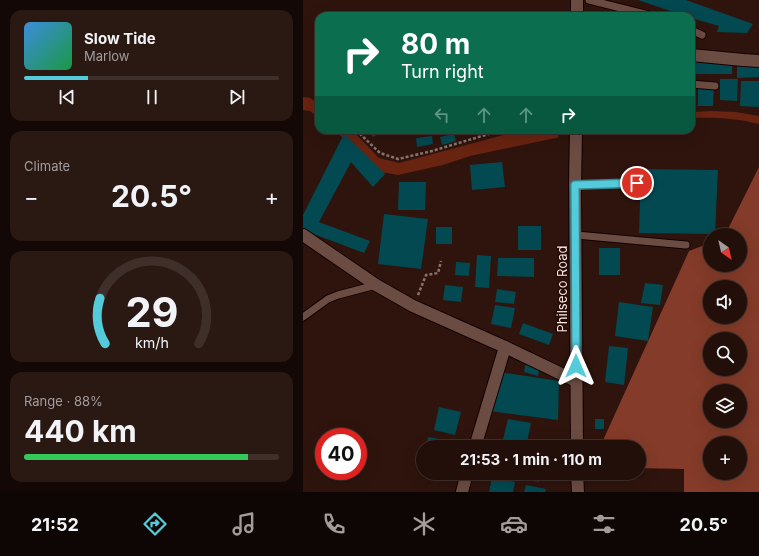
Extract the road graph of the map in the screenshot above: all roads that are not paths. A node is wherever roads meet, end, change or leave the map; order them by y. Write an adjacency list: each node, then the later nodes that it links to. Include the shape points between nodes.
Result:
1 (577, 0): 3 (street)
2 (589, 0): 4 (lane)
3 (577, 12)
4 (637, 12)
5 (695, 31): 6 (lane)
6 (702, 34)
7 (695, 55): 8 (street)
8 (759, 61)
9 (695, 84): 10 (lane)
10 (715, 86)
11 (576, 134): 13 (street, Philseco Road)
12 (637, 183): 13 (lane)
13 (575, 185): 15 (street, Philseco Road)
14 (303, 235): 17 (street)
15 (576, 235): 16 (lane); 20 (street, Philseco Road)
16 (686, 245)
17 (377, 285): 18 (lane, via 328,299); 19 (street, via 413,306)
18 (303, 317)
19 (505, 347): 20 (street); 21 (street)
20 (576, 381): 22 (street, Philseco Road)
21 (477, 440)
22 (577, 440)
23 (465, 480): 25 (street)
24 (577, 480): 26 (street)
25 (462, 492)
26 (578, 492)

